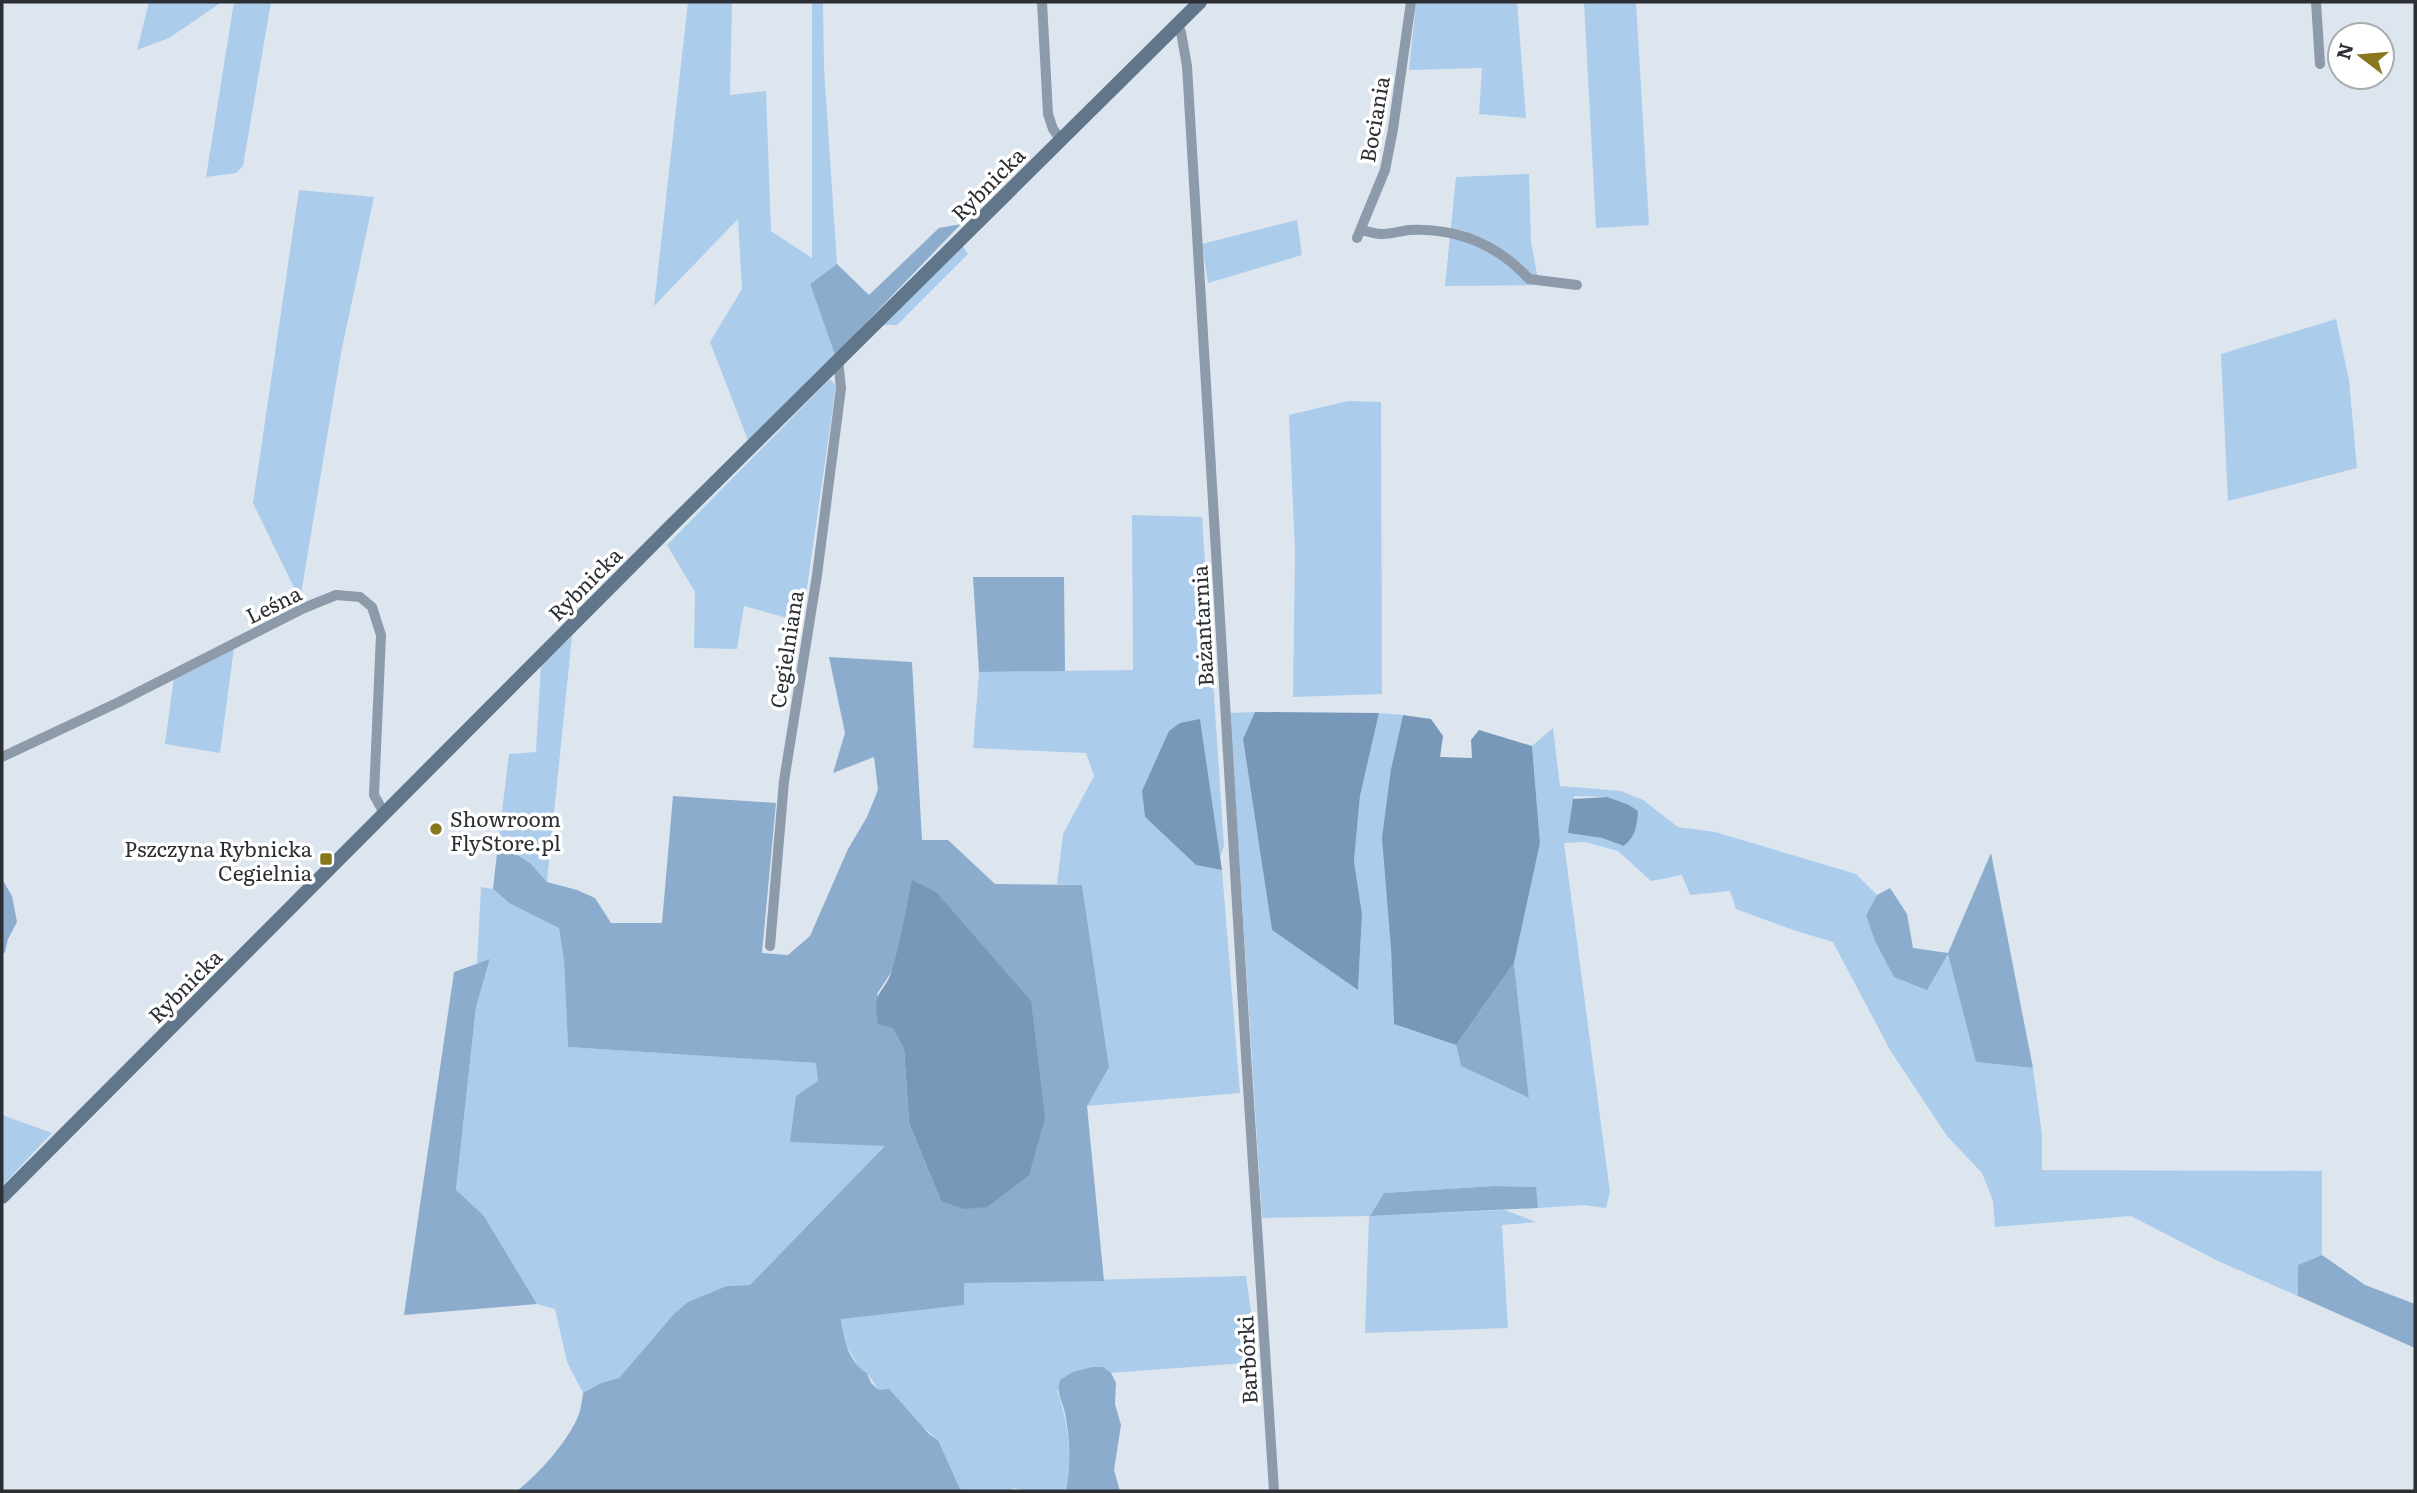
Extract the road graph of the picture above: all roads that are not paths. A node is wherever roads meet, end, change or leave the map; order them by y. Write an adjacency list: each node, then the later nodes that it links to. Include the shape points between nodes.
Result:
1 (1042, 2): 7 (street, via 1048,114)
2 (1200, 2): 5 (main road, Rybnicka)
3 (1411, 2): 8 (street, Bociania, via 1385,170 1359,234 1408,230 1467,238 1491,247 1529,279)
4 (2316, 2): 6 (street)
5 (1177, 25): 7 (main road, Rybnicka); 14 (street, Bażantarnia, via 1187,66)
6 (2320, 64)
7 (1061, 139): 9 (main road, Rybnicka)
8 (1577, 285)
9 (838, 360): 11 (main road, Rybnicka); 12 (street, Cegielniana, via 841,387 784,780)
10 (2, 757): 11 (street, Leśna, via 303,608 336,596 360,597 372,607 381,635 374,795)
11 (384, 813): 13 (main road, Rybnicka)
12 (769, 946)
13 (2, 1197)
14 (1259, 1226): 15 (street, Barbórki)
15 (1275, 1491)

